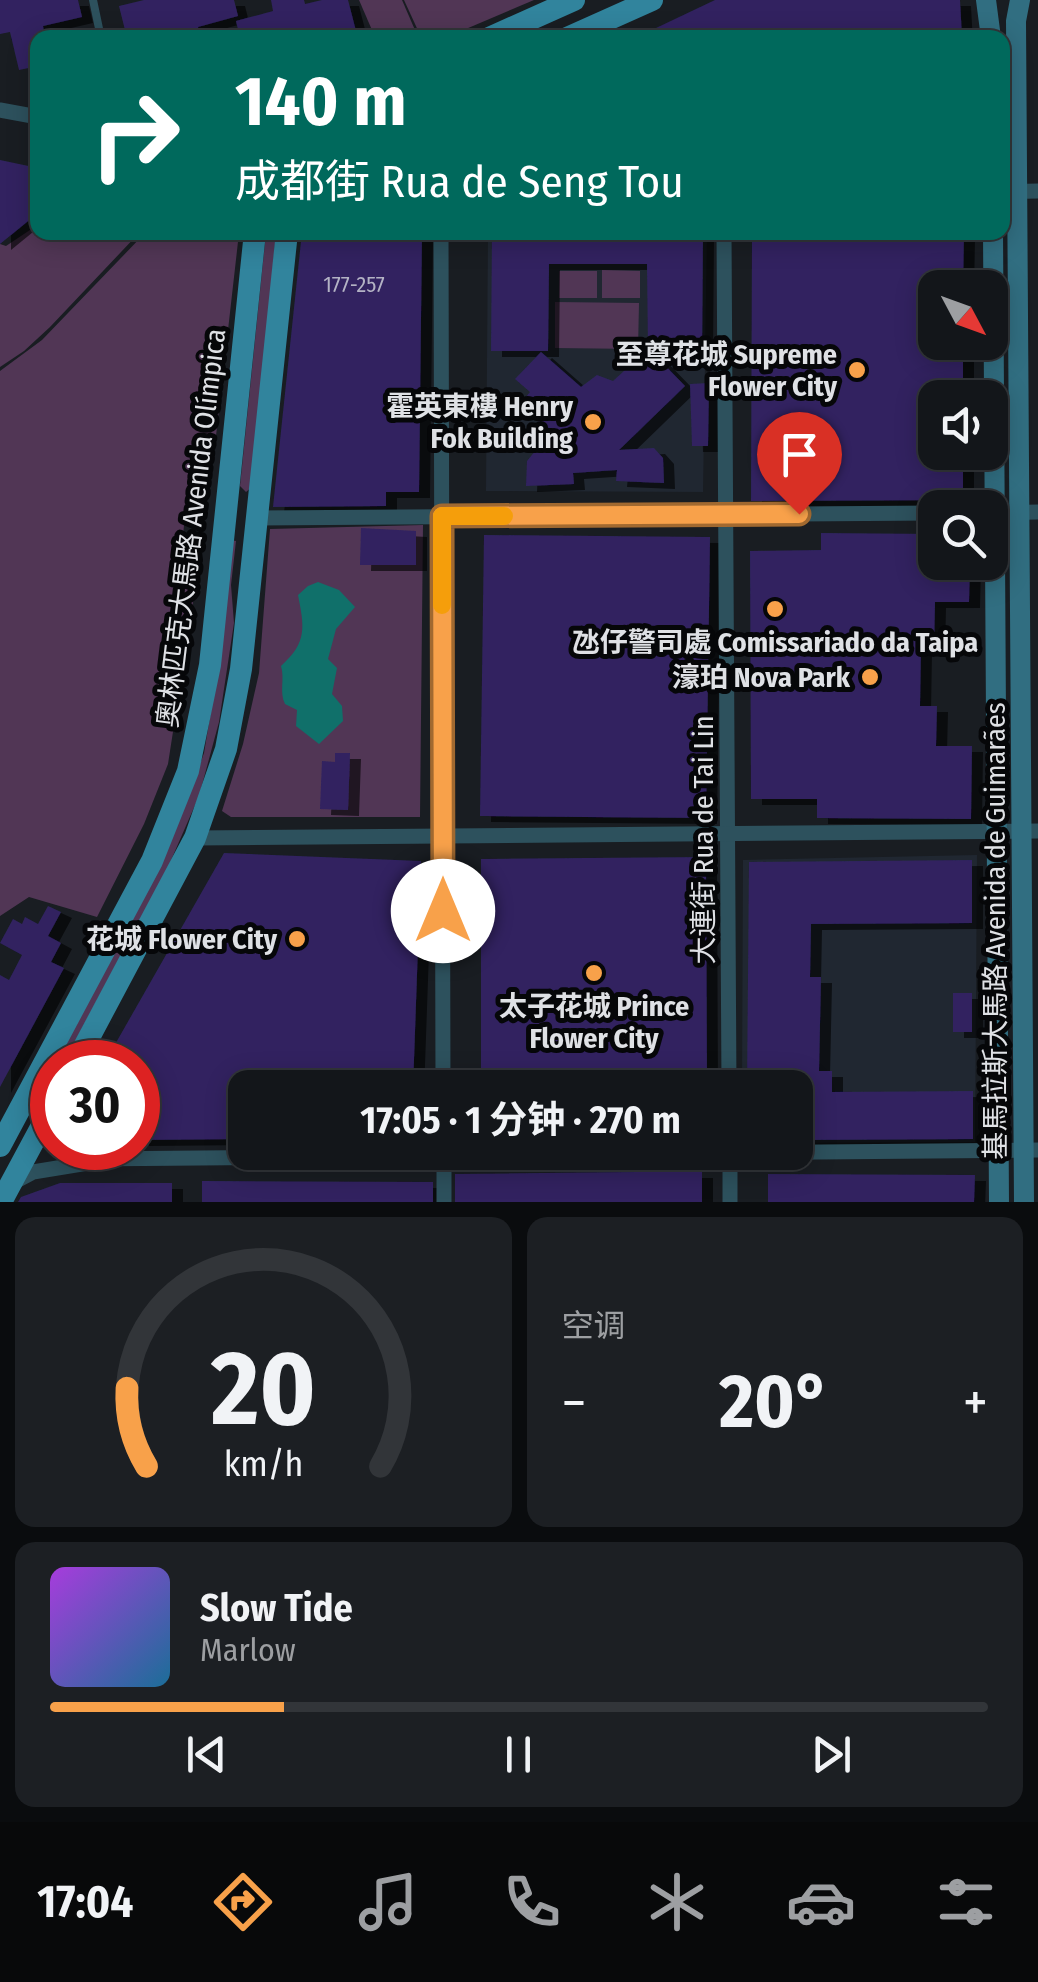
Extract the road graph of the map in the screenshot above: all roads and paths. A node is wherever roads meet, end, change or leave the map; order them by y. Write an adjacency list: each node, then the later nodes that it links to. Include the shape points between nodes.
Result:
1 (92, 0): 6 (lane)
2 (574, 0): 7 (main road)
3 (652, 0): 8 (main road)
4 (986, 0): 9 (main road)
5 (1020, 0): 12 (main road, 基馬拉斯大馬路 Avenida de Guimarães)
6 (98, 30)
7 (508, 30)
8 (584, 30)
9 (991, 30)
10 (0, 110): 11 (street)
11 (30, 116)
12 (1019, 191): 20 (main road, 基馬拉斯大馬路 Avenida de Guimarães)
13 (255, 240): 19 (main road, 奧林匹克大馬路 Avenida Olímpica)
14 (286, 240): 24 (main road)
15 (441, 240): 23 (street)
16 (724, 240): 22 (street, 大連街 Rua de Tai Lin)
17 (993, 240): 18 (main road, 基馬拉斯大馬路 Avenida de Guimarães)
18 (992, 490)
19 (228, 495): 24 (main road); 25 (main road, 奧林匹克大馬路 Avenida Olímpica)
20 (1029, 512): 27 (main road, 基馬拉斯大馬路 Avenida de Guimarães)
21 (918, 513): 22 (street)
22 (726, 514): 23 (street); 29 (street, 大連街 Rua de Tai Lin)
23 (442, 516): 24 (street); 30 (street)
24 (257, 519): 25 (main road); 31 (main road, via 237,696)
25 (224, 538): 35 (main road, 奧林匹克大馬路 Avenida Olímpica, via 206,692 188,772 152,860)
26 (993, 580): 28 (main road, 基馬拉斯大馬路 Avenida de Guimarães)
27 (1030, 831): 28 (street); 38 (main road, 基馬拉斯大馬路 Avenida de Guimarães)
28 (997, 832): 29 (street); 39 (main road, 基馬拉斯大馬路 Avenida de Guimarães)
29 (728, 834): 30 (street); 34 (street, 大連街 Rua de Tai Lin)
30 (443, 836): 31 (street); 33 (street)
31 (195, 838): 32 (main road)
32 (88, 1040)
33 (444, 1070)
34 (729, 1070)
35 (7, 1117): 36 (main road, 奧林匹克大馬路 Avenida Olímpica)
36 (0, 1146)
37 (30, 1148): 46 (main road)
38 (1031, 1150): 39 (street); 50 (main road, 基馬拉斯大馬路 Avenida de Guimarães)
39 (999, 1151): 40 (street); 49 (main road, 基馬拉斯大馬路 Avenida de Guimarães)
40 (813, 1152)
41 (228, 1157): 42 (street)
42 (160, 1158)
43 (46, 1170): 46 (street, via 20,1178)
44 (444, 1170): 47 (street)
45 (730, 1170): 48 (street)
46 (4, 1197)
47 (444, 1202)
48 (730, 1202)
49 (999, 1202)
50 (1024, 1202)

